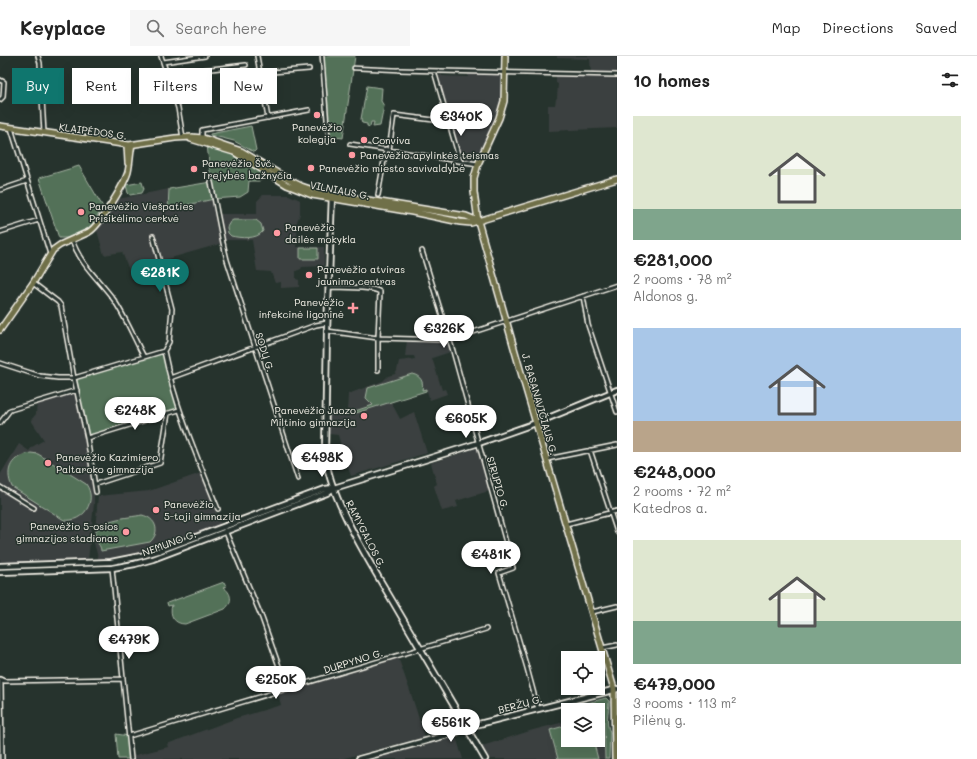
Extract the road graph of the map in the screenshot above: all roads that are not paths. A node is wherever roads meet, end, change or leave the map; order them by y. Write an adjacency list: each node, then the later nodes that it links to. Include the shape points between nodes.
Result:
1 (38, 56): 28 (street)
2 (161, 56): 7 (street)
3 (205, 56): 7 (street)
4 (257, 56): 10 (street)
5 (322, 56): 29 (street)
6 (505, 56): 17 (main road, J. BASANAVIČIAUS G.)
7 (163, 62): 9 (street)
8 (246, 66): 12 (street)
9 (165, 68)
10 (259, 68)
11 (354, 68): 14 (street)
12 (212, 69)
13 (309, 69): 16 (street)
14 (399, 70): 15 (street)
15 (434, 71): 17 (street); 25 (street)
16 (277, 72)
17 (505, 73): 18 (street); 36 (main road, J. BASANAVIČIAUS G., via 502,108)
18 (617, 75)
19 (0, 80): 20 (street, via 4,82 3,97)
20 (0, 100)
21 (177, 104): 30 (street)
22 (266, 104): 24 (street)
23 (309, 110): 24 (street)
24 (268, 118): 31 (street, via 202,130)
25 (447, 118): 34 (street, via 442,122 394,115); 35 (street)
26 (0, 126): 27 (main road, KLAIPĖDOS G.)
27 (11, 128): 28 (main road, KLAIPĖDOS G.); 38 (street)
28 (44, 133): 33 (main road, KLAIPĖDOS G.)
29 (328, 136)
30 (183, 138): 31 (main road, VILNIAUS G.); 33 (main road, KLAIPĖDOS G.)
31 (202, 140): 42 (main road, VILNIAUS G., via 224,144 241,151 301,186)
32 (350, 144): 34 (street)
33 (129, 145): 47 (main road, via 129,168 124,182 96,227)
34 (388, 150): 35 (street); 41 (street)
35 (460, 161): 36 (street)
36 (478, 164): 44 (main road, J. BASANAVIČIAUS G., via 474,185)
37 (617, 178): 44 (main road)
38 (27, 181): 40 (street); 43 (street)
39 (211, 182): 60 (street, SODŲ G., via 223,243)
40 (0, 190)
41 (378, 195)
42 (332, 196): 44 (main road, VILNIAUS G., via 466,216); 52 (main road, RAMYGALOS G.)
43 (39, 220): 45 (street); 49 (street)
44 (478, 221): 54 (main road, J. BASANAVIČIAUS G.)
45 (0, 232)
46 (153, 236): 61 (street, via 172,309 169,342)
47 (72, 240): 49 (main road, via 56,247); 62 (street, via 85,265 114,301)
48 (422, 251): 59 (street, SIRUPIO G.)
49 (50, 254): 50 (main road)
50 (34, 283): 56 (main road); 65 (street, via 61,306)
51 (617, 285): 53 (street)
52 (328, 287): 55 (main road, RAMYGALOS G.); 58 (street, via 380,292)
53 (583, 296): 54 (street); 69 (street, via 588,325)
54 (506, 320): 59 (street); 74 (main road, J. BASANAVIČIAUS G.)
55 (327, 323): 57 (main road, RAMYGALOS G.); 60 (street)
56 (0, 330)
57 (327, 331): 58 (street); 83 (main road, RAMYGALOS G., via 325,452)
58 (378, 338): 59 (street); 64 (street)
59 (449, 340): 76 (street, SIRUPIO G.)
60 (255, 347): 66 (street); 80 (street, SODŲ G.)
61 (164, 351): 62 (street); 66 (street)
62 (144, 357): 65 (street)
63 (0, 363): 65 (street, via 40,376)
64 (378, 370)
65 (74, 378): 67 (street)
66 (170, 378): 70 (street)
67 (77, 390): 73 (street, via 10,410); 75 (street)
68 (617, 390): 69 (main road, NEMUNO G.)
69 (610, 393): 71 (street); 74 (main road, NEMUNO G.)
70 (179, 410): 72 (street); 86 (street)
71 (617, 412)
72 (168, 413): 75 (street); 81 (street, via 160,463)
73 (0, 423)
74 (536, 423): 76 (main road, NEMUNO G.); 79 (main road, J. BASANAVIČIAUS G.)
75 (87, 438): 81 (street)
76 (479, 443): 83 (main road, NEMUNO G.); 107 (street, SIRUPIO G., via 513,568 499,573)
77 (617, 445): 78 (street)
78 (590, 450): 79 (street); 88 (street)
79 (547, 459): 89 (main road, J. BASANAVIČIAUS G.)
80 (298, 479)
81 (96, 484): 84 (street)
82 (0, 486): 85 (street)
83 (334, 488): 90 (main road, NEMUNO G.); 91 (main road, NEMUNO G., via 327,494); 101 (main road, RAMYGALOS G., via 358,539)
84 (96, 492)
85 (34, 508)
86 (218, 509)
87 (617, 510): 88 (street)
88 (610, 512): 89 (street); 92 (street)
89 (566, 524): 98 (main road, J. BASANAVIČIAUS G.)
90 (224, 526): 91 (street); 93 (main road, NEMUNO G., via 155,552)
91 (226, 531): 95 (main road, NEMUNO G., via 153,559); 105 (street, via 262,618)
92 (617, 532)
93 (111, 562): 94 (main road, NEMUNO G.); 95 (street)
94 (0, 566)
95 (112, 568): 96 (main road, NEMUNO G.); 104 (street)
96 (0, 572)
97 (617, 606): 98 (street)
98 (592, 612): 102 (main road, J. BASANAVIČIAUS G.)
99 (486, 629): 101 (street, DURPYNO G.)
100 (617, 645): 102 (street)
101 (420, 648): 105 (street, DURPYNO G.); 108 (main road, RAMYGALOS G.)
102 (602, 648): 106 (main road, J. BASANAVIČIAUS G.)
103 (0, 679): 104 (street); 110 (street)
104 (123, 679): 109 (street)
105 (287, 689): 109 (street, DURPYNO G.)
106 (616, 689): 107 (main road, BERŽŲ G.); 114 (main road, J. BASANAVIČIAUS G.)
107 (538, 709): 108 (main road, BERŽŲ G.)
108 (467, 727): 112 (main road, BERŽŲ G., via 456,733); 113 (main road, RAMYGALOS G.)
109 (129, 736): 111 (street)
110 (2, 759)
111 (131, 759)
112 (359, 759)
113 (485, 759)
114 (615, 759)

